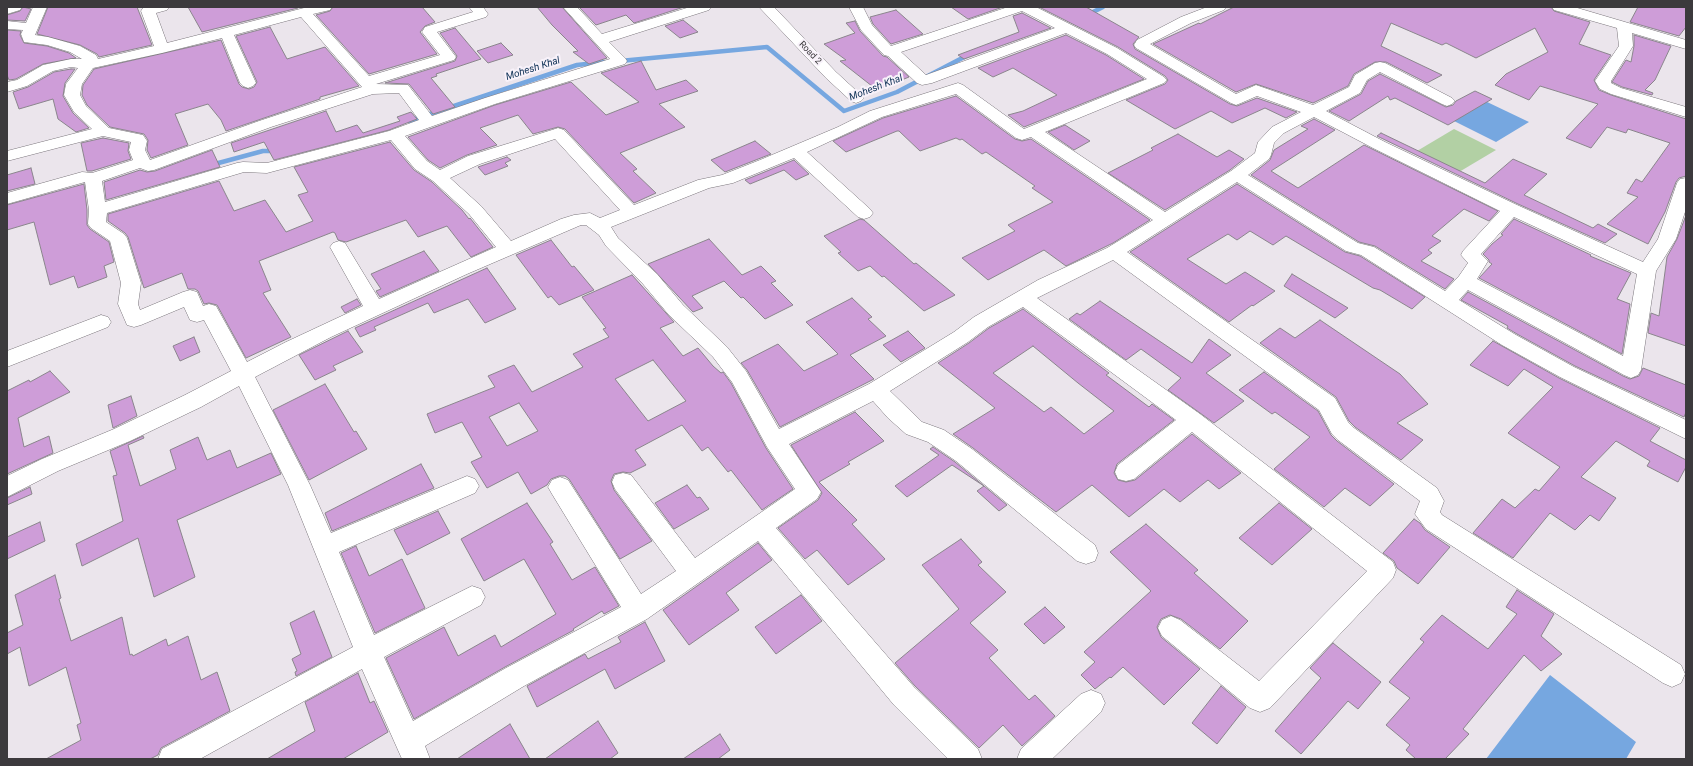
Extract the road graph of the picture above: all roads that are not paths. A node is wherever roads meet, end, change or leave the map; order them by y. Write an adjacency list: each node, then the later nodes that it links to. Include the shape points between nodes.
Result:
1 (15, 7): 14 (street)
2 (40, 7): 18 (street)
3 (162, 7): 23 (street, via 148,11)
4 (325, 7): 15 (street)
5 (476, 7): 27 (street, via 481,14 430,30 449,58)
6 (570, 7): 21 (street)
7 (704, 7): 21 (street)
8 (766, 7): 29 (street, Road 2)
9 (856, 7): 24 (street, via 866,27 889,52)
10 (1021, 7): 24 (street)
11 (1025, 7): 19 (street)
12 (1219, 7): 31 (street, via 1186,20 1141,45 1236,100 1256,90)
13 (1559, 7): 17 (street)
14 (7, 10)
15 (304, 12): 20 (street); 27 (street)
16 (7, 25): 18 (street)
17 (1624, 26): 22 (street); 32 (street, via 1626,46 1604,81 1605,86)
18 (31, 28): 25 (street, via 29,39 48,41 74,49 91,58)
19 (1067, 28): 24 (street, via 927,80 922,80); 35 (street, via 1112,51 1159,80)
20 (227, 34): 23 (street); 26 (street)
21 (599, 40): 33 (street, via 620,61)
22 (1686, 45)
23 (162, 49): 25 (street)
24 (892, 51)
25 (88, 65): 28 (street, via 71,63 48,68 22,83); 34 (street, via 74,84 72,96 80,109)
26 (248, 83)
27 (368, 86): 33 (street, via 403,88); 39 (street, via 148,166)
28 (7, 87)
29 (856, 98)
30 (1447, 101): 31 (street, via 1380,66 1360,78 1355,90)
31 (1314, 111): 40 (street, via 1278,130 1266,142 1263,155); 45 (street)
32 (1686, 112)
33 (428, 122): 36 (street)
34 (103, 131): 38 (street); 39 (street, via 137,138 137,150)
35 (1033, 131): 37 (street, via 1022,135 958,88 876,114); 49 (street)
36 (395, 134): 41 (street, via 420,165); 46 (street, via 267,168 243,167)
37 (796, 151): 47 (street); 48 (street)
38 (7, 156)
39 (142, 162): 42 (street)
40 (1237, 175): 49 (street); 57 (street, via 1352,247 1367,252)
41 (439, 177): 47 (street, via 474,160 558,133); 52 (street, via 475,210)
42 (93, 178): 44 (street, via 82,177); 46 (street)
43 (1686, 184): 54 (street, via 1667,239)
44 (7, 199)
45 (1511, 209): 54 (street); 55 (street, via 1470,255 1479,261)
46 (98, 210): 61 (street, via 97,224 118,238 131,283 128,304 134,320 190,297 198,315 209,311)
47 (631, 212): 50 (street)
48 (864, 213)
49 (1165, 220): 53 (street)
50 (600, 225): 52 (street, via 590,219 580,219); 65 (street, via 612,242 676,310 720,352 739,377)
51 (339, 247): 58 (street)
52 (508, 249): 58 (street)
53 (1114, 252): 56 (street, via 1045,285); 79 (street, via 1327,404 1346,434 1429,495 1432,501 1427,514 1434,522)
54 (1647, 271): 55 (street, via 1631,370)
55 (1466, 281): 57 (street)
56 (1024, 298): 62 (street, via 981,322); 63 (street)
57 (1447, 300): 64 (street, via 1554,365)
58 (374, 310): 61 (street)
59 (101, 322): 60 (street)
60 (7, 359)
61 (243, 374): 69 (street, via 122,435 50,465); 72 (street, via 299,485)
62 (876, 390): 65 (street); 73 (street, via 914,428 936,436 964,455)
63 (1192, 420): 66 (street); 77 (street, via 1384,570 1260,699)
64 (1686, 430)
65 (775, 441): 71 (street, via 809,492)
66 (1126, 472)
67 (623, 482): 74 (street)
68 (467, 486): 72 (street)
69 (7, 487)
70 (560, 487): 76 (street)
71 (760, 526): 74 (street); 83 (street, via 904,696)
72 (324, 547): 78 (street)
73 (1086, 553)
74 (692, 573): 76 (street)
75 (472, 597): 78 (street)
76 (638, 612): 81 (street, via 515,677)
77 (1171, 628)
78 (368, 652): 81 (street); 82 (street)
79 (1672, 674)
80 (1091, 703): 84 (street)
81 (412, 750)
82 (172, 759)
83 (968, 759)
84 (1031, 759)

